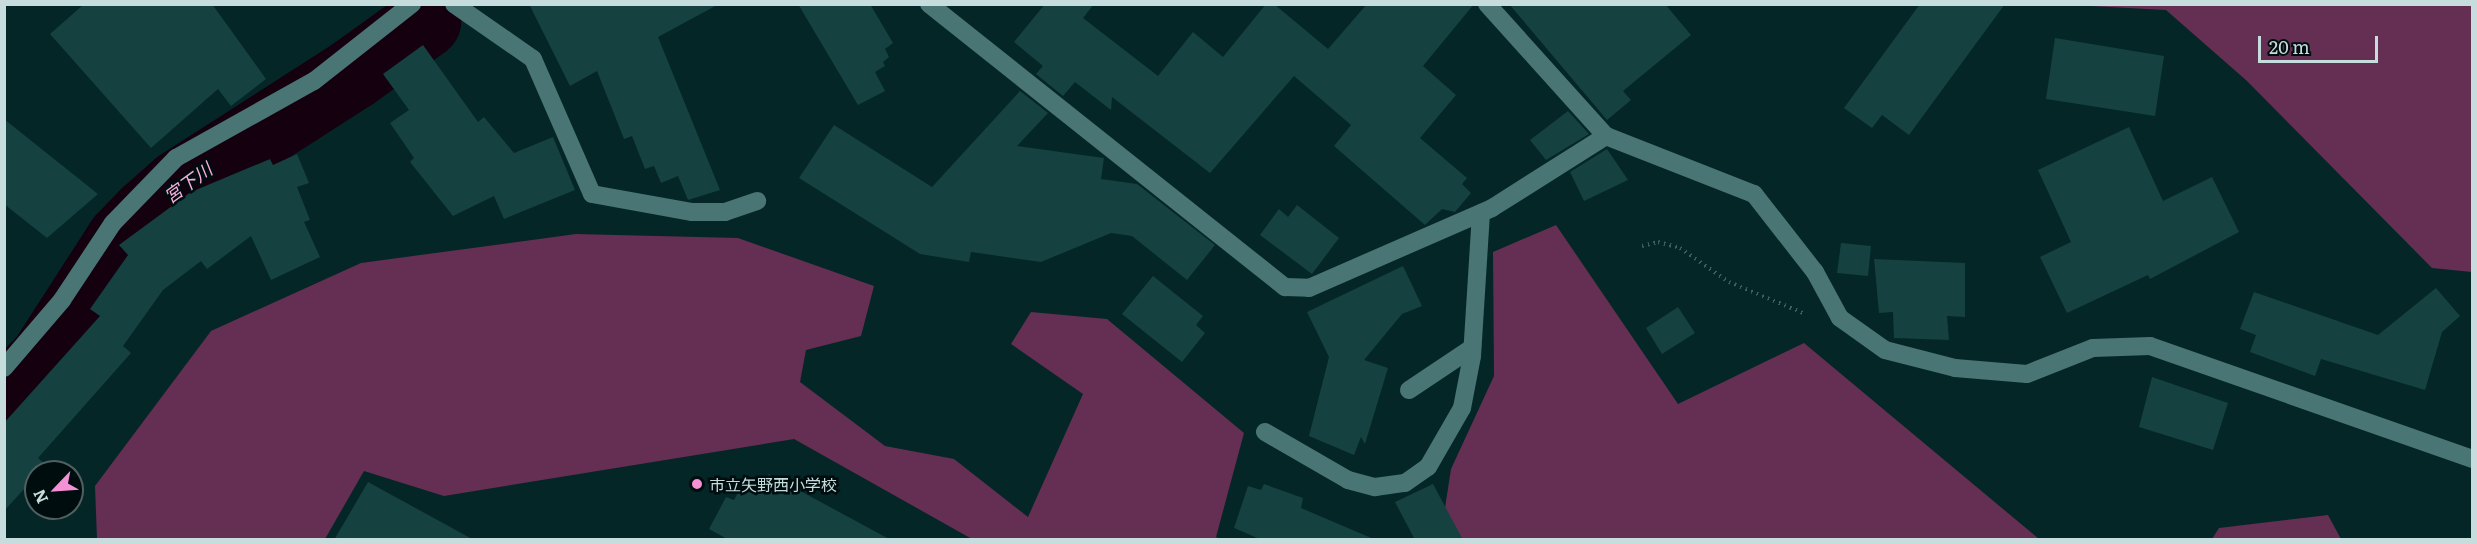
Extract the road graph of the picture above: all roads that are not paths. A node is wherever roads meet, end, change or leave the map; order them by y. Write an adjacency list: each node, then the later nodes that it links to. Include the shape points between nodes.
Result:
1 (412, 4): 9 (street, via 314,81 176,158 113,223 62,300)
2 (454, 4): 6 (street, via 533,59 592,194 692,212 725,212)
3 (929, 4): 7 (street, via 1285,287 1309,288)
4 (1487, 4): 5 (street)
5 (1606, 136): 7 (street); 12 (street, via 1754,194 1815,272 1840,318 1885,350 1993,374 2027,374 2093,348 2150,346)
6 (757, 201)
7 (1481, 213): 8 (street)
8 (1472, 348): 10 (street); 11 (street, via 1462,408 1446,442 1428,467 1405,483 1375,488 1348,480)
9 (4, 368)
10 (1409, 390)
11 (1264, 432)
12 (2472, 459)

